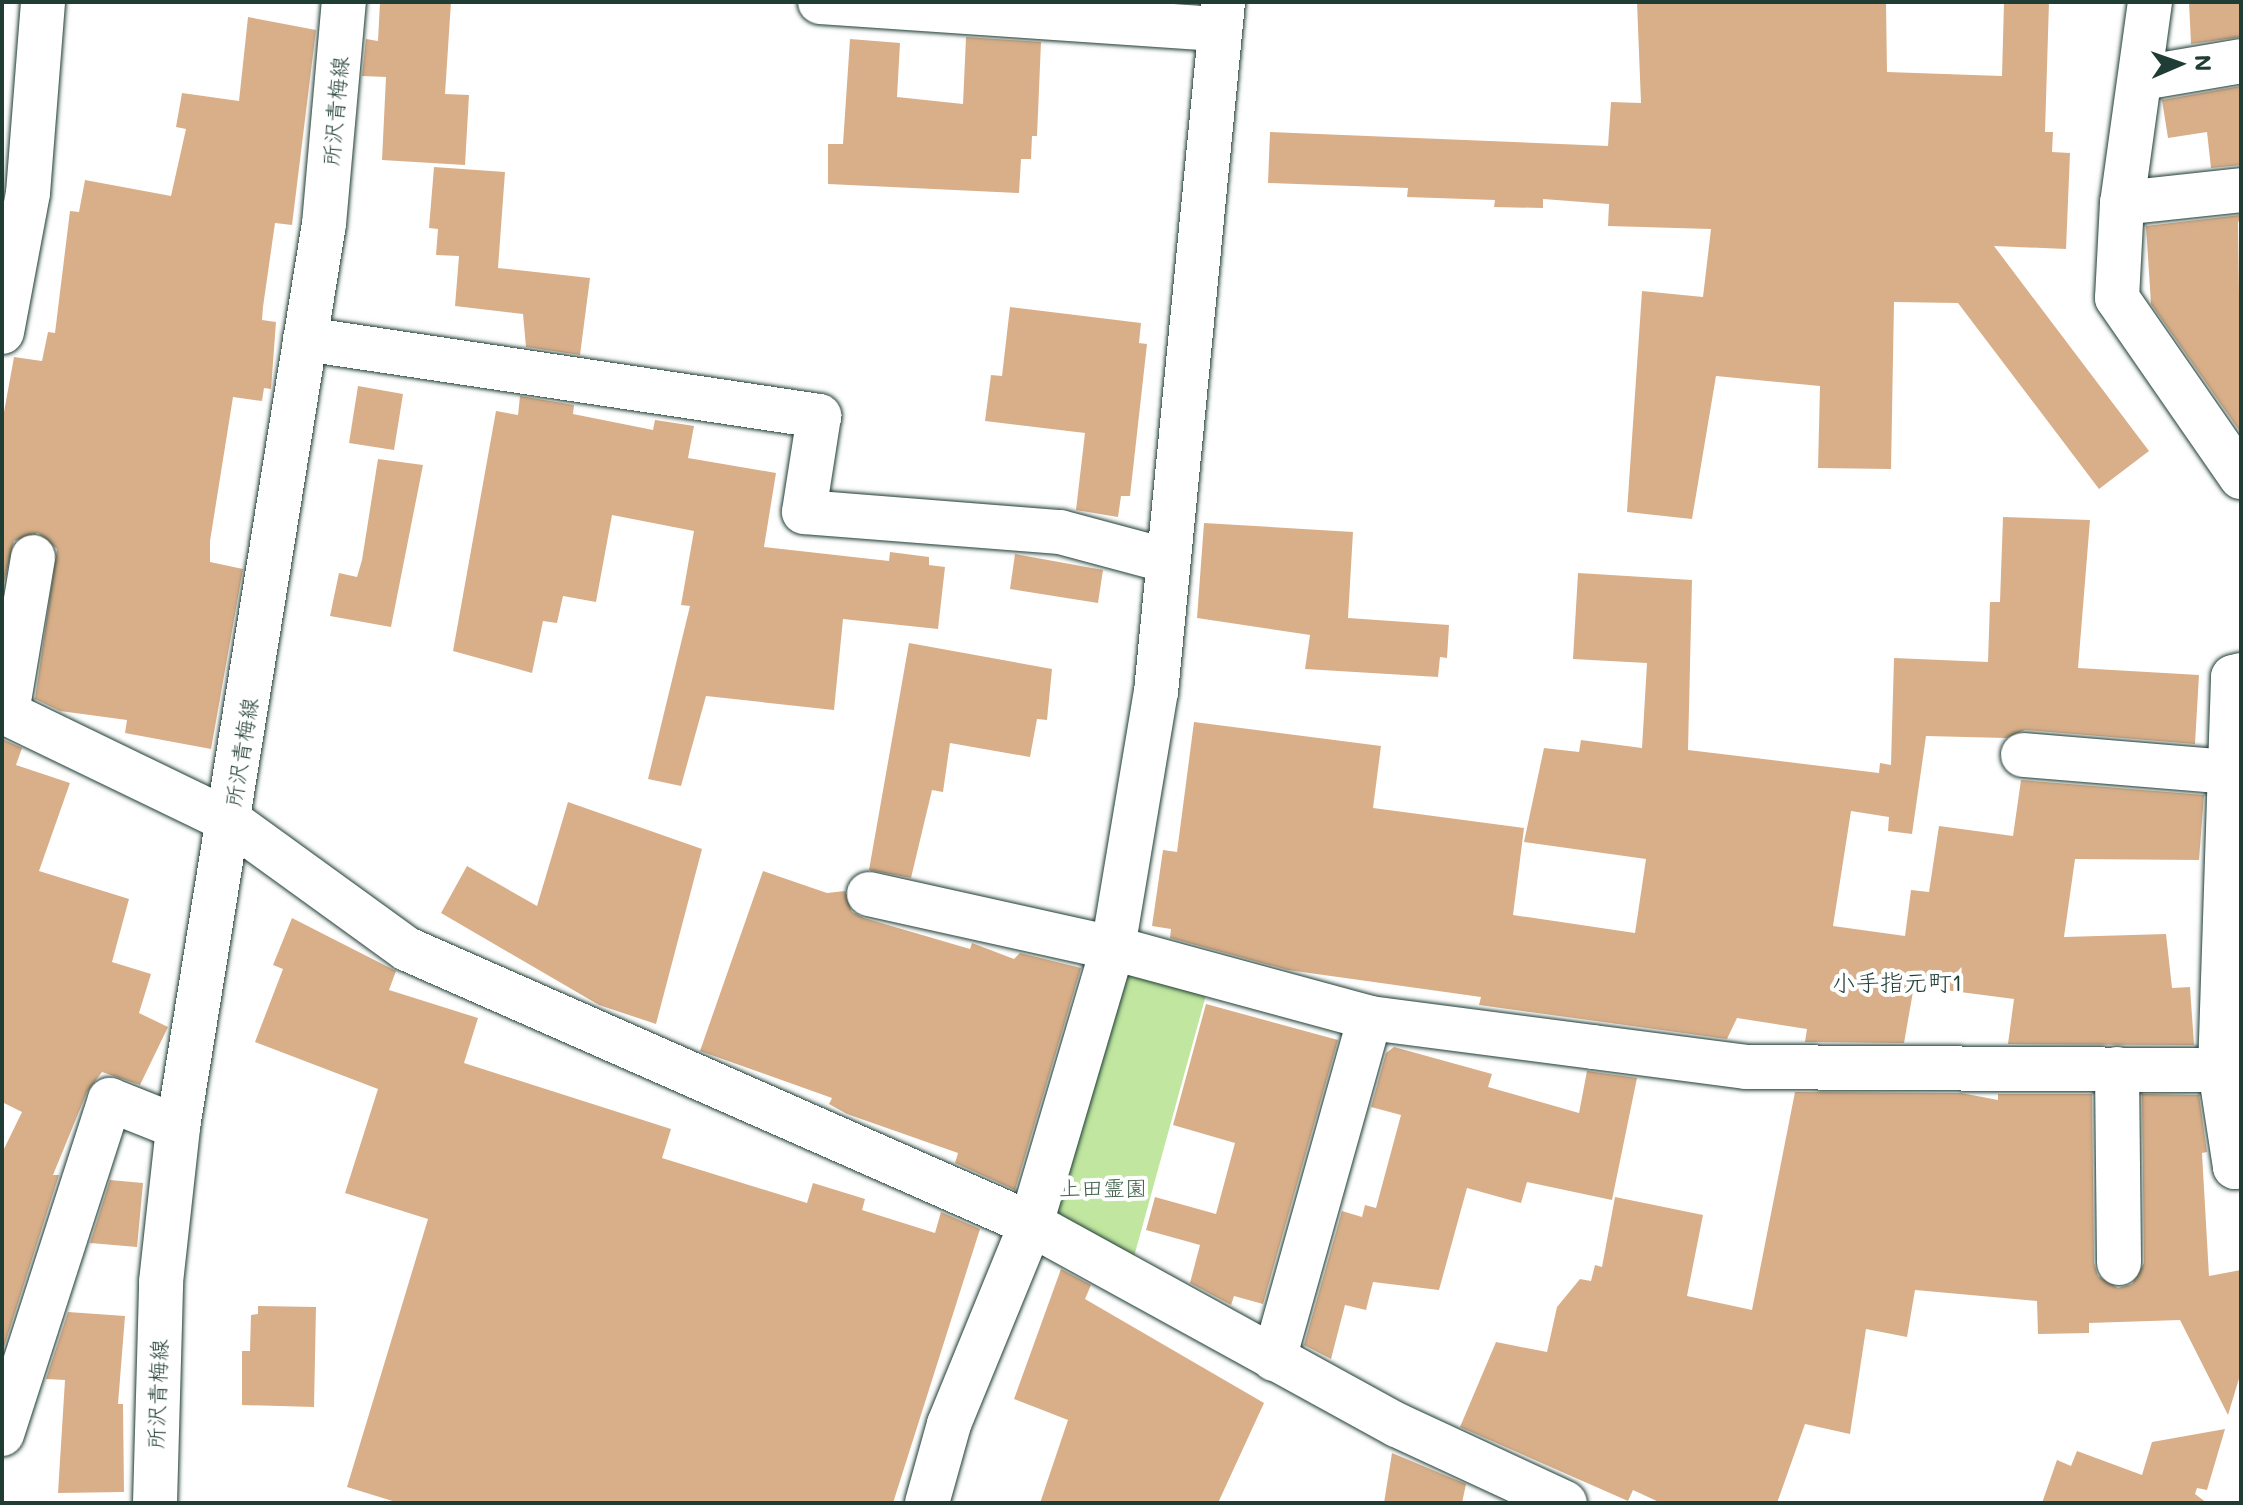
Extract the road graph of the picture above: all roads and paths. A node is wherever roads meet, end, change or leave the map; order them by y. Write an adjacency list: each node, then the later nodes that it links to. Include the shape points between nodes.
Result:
1 (43, 2): 10 (street, via 28,193)
2 (344, 2): 11 (street, 所沢青梅線, via 339,100)
3 (820, 2): 5 (street)
4 (2150, 2): 7 (street)
5 (1221, 16): 14 (street)
6 (2241, 61): 7 (street)
7 (2142, 78): 9 (street)
8 (2241, 190): 9 (street)
9 (2122, 203): 12 (street, via 2117,298)
10 (2, 332)
11 (305, 339): 14 (street, via 819,416 804,512 1060,532); 19 (street, 所沢青梅線)
12 (2239, 467)
13 (33, 557): 16 (street)
14 (1168, 561): 21 (street, via 1156,692)
15 (2241, 675): 18 (street, via 2233,677)
16 (5, 712): 19 (street)
17 (2023, 755): 18 (street)
18 (2230, 772): 24 (street)
19 (230, 821): 25 (street, 所沢青梅線); 27 (street, via 407,949)
20 (869, 894): 21 (street)
21 (1113, 948): 22 (street); 27 (street)
22 (1370, 1018): 23 (street, via 1746,1067); 29 (street)
23 (2117, 1069): 24 (street); 28 (street)
24 (2220, 1070): 26 (street, via 2235,1167)
25 (178, 1127): 30 (street, via 110,1100); 31 (street, 所沢青梅線, via 160,1297)
26 (2241, 1166)
27 (1031, 1224): 29 (street); 32 (street, via 949,1424)
28 (2119, 1263)
29 (1274, 1359): 33 (street, via 1397,1425)
30 (2, 1434)
31 (155, 1503)
32 (927, 1503)
33 (1565, 1503)

